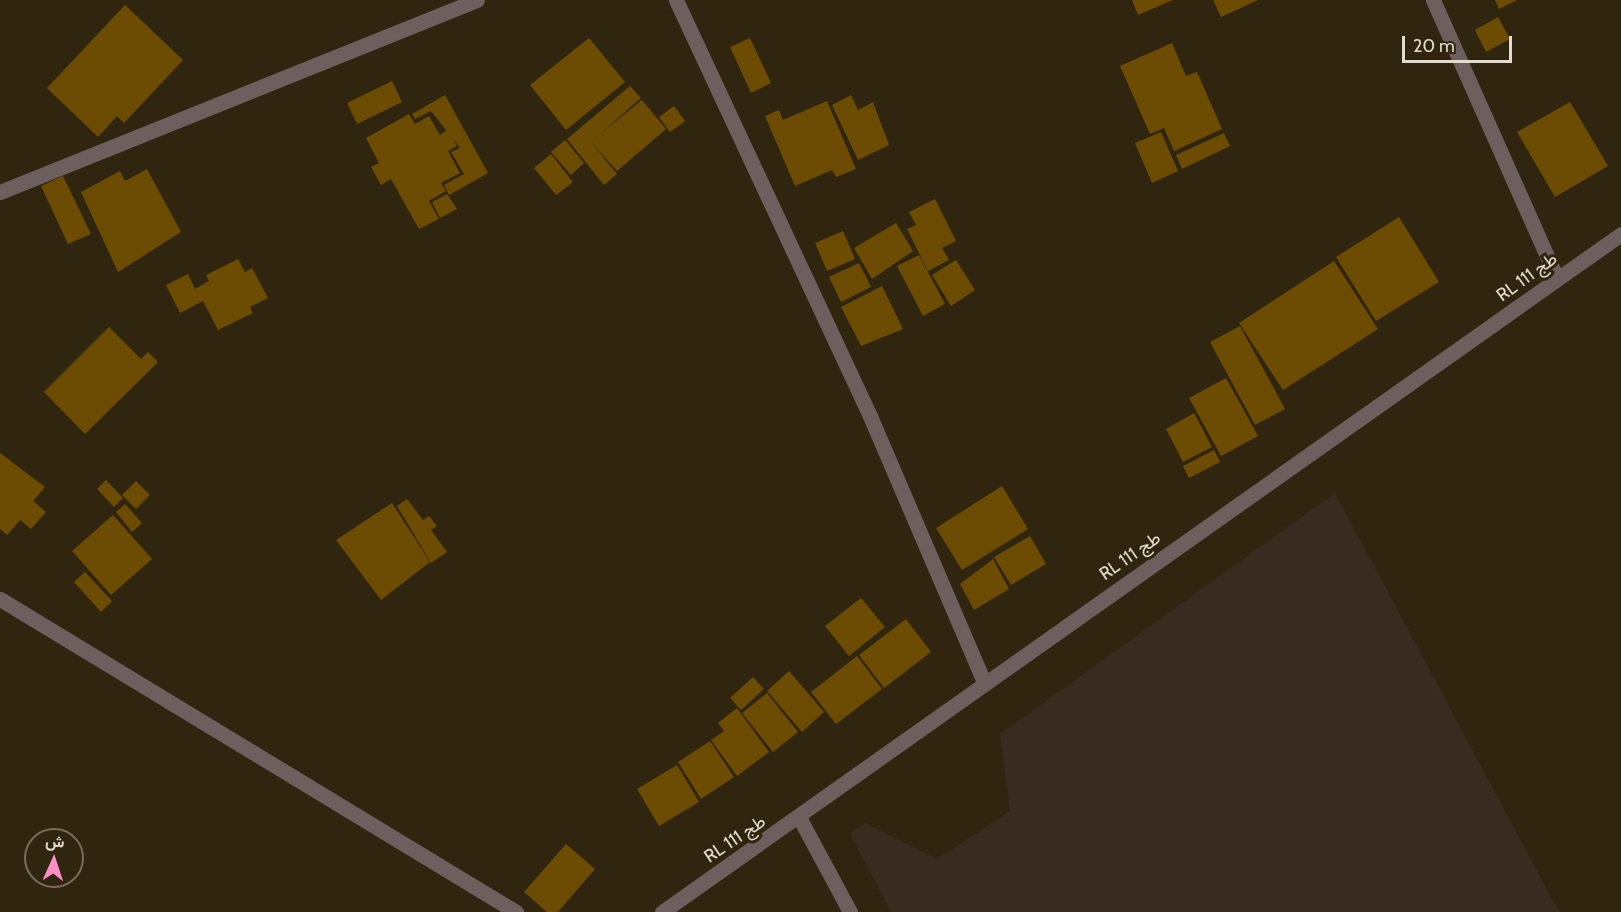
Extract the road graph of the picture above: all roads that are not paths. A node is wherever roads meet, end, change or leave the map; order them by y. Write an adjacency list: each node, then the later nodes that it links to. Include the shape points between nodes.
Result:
1 (477, 0): 4 (street)
2 (676, 0): 8 (street, via 870,416)
3 (1433, 0): 6 (street)
4 (0, 192)
5 (1620, 239): 6 (street, RL طج 111)
6 (1557, 279): 8 (street, RL طج 111)
7 (0, 599): 10 (street)
8 (984, 682): 9 (street, RL طج 111)
9 (800, 819): 11 (street, RL طج 111); 12 (street)
10 (516, 912)
11 (662, 912)
12 (849, 912)

